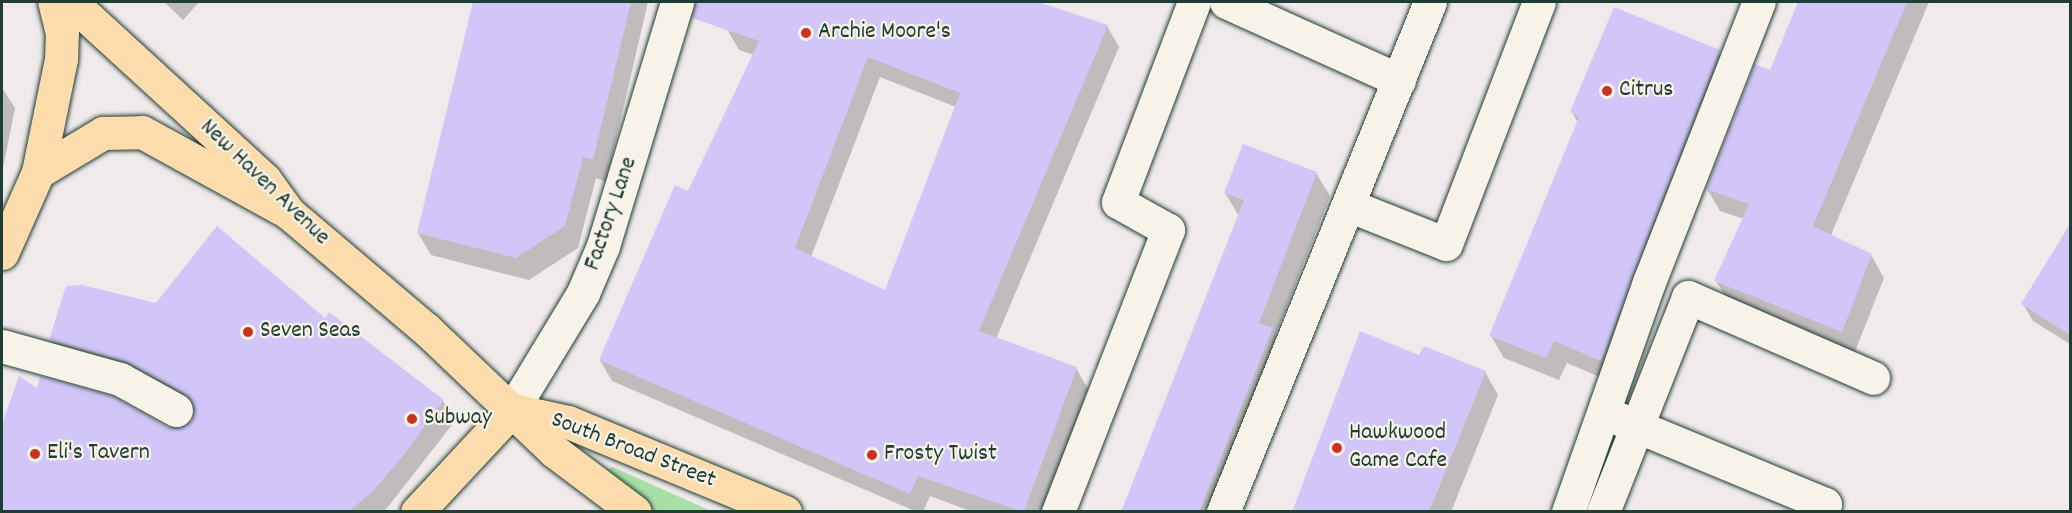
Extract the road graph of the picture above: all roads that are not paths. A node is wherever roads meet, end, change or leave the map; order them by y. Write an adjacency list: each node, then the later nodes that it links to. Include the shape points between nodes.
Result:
1 (54, 2): 10 (main road, via 62,33 61,59)
2 (71, 2): 12 (main road, New Haven Avenue, via 265,180)
3 (677, 2): 19 (street, Factory Lane, via 603,246 584,293)
4 (1194, 2): 25 (street, via 1118,202 1168,230)
5 (1226, 2): 9 (street)
6 (1430, 2): 9 (street)
7 (1539, 2): 11 (street, via 1446,244)
8 (1759, 2): 14 (street)
9 (1399, 80): 11 (street)
10 (38, 172): 12 (main road, via 103,133 141,132); 13 (main road)
11 (1348, 205): 26 (street)
12 (289, 213): 19 (main road, New Haven Avenue, via 426,329)
13 (2, 253)
14 (1649, 282): 15 (street); 20 (street)
15 (1688, 297): 17 (street); 21 (street)
16 (2, 346): 18 (street, via 120,379)
17 (1874, 378)
18 (176, 410)
19 (512, 410): 22 (main road); 23 (main road, New Haven Avenue, via 554,451); 24 (main road, South Broad Street, via 568,422)
20 (1601, 412): 21 (street); 27 (street)
21 (1637, 425): 28 (street); 29 (street, via 1825,504)
22 (417, 512)
23 (635, 512)
24 (785, 512)
25 (1058, 512)
26 (1223, 512)
27 (1568, 512)
28 (1604, 512)
29 (1821, 512)

